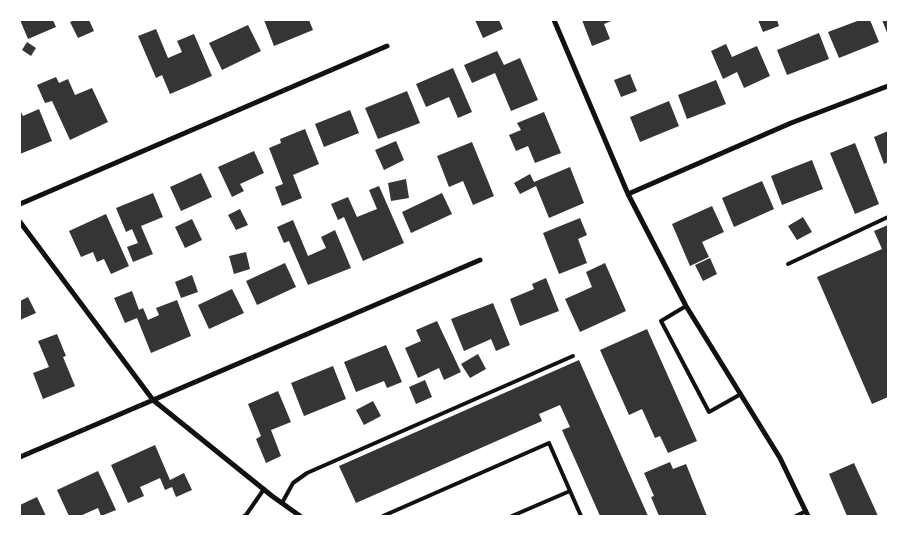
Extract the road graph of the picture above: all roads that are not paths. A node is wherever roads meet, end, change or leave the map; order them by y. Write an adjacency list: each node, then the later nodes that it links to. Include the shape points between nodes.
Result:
1 (554, 20): 4 (street)
2 (387, 46): 5 (street)
3 (888, 86): 4 (street, via 791,123)
4 (628, 194): 10 (street)
5 (20, 204)
6 (888, 217): 9 (lane)
7 (20, 222): 13 (street)
8 (480, 260): 13 (street)
9 (788, 264)
10 (686, 306): 12 (street); 12 (lane, via 661,321 709,412)
11 (573, 356): 17 (lane, via 308,473 293,483)
12 (741, 394): 18 (street, via 780,458)
13 (152, 400): 14 (street); 15 (street)
14 (20, 457)
15 (264, 489): 17 (street); 19 (lane)
16 (570, 491): 21 (lane, via 549,443); 22 (lane); 23 (lane)
17 (282, 503): 20 (street)
18 (807, 514): 24 (lane)
19 (246, 516)
20 (300, 516)
21 (383, 516)
22 (512, 516)
23 (581, 516)
24 (796, 516)

